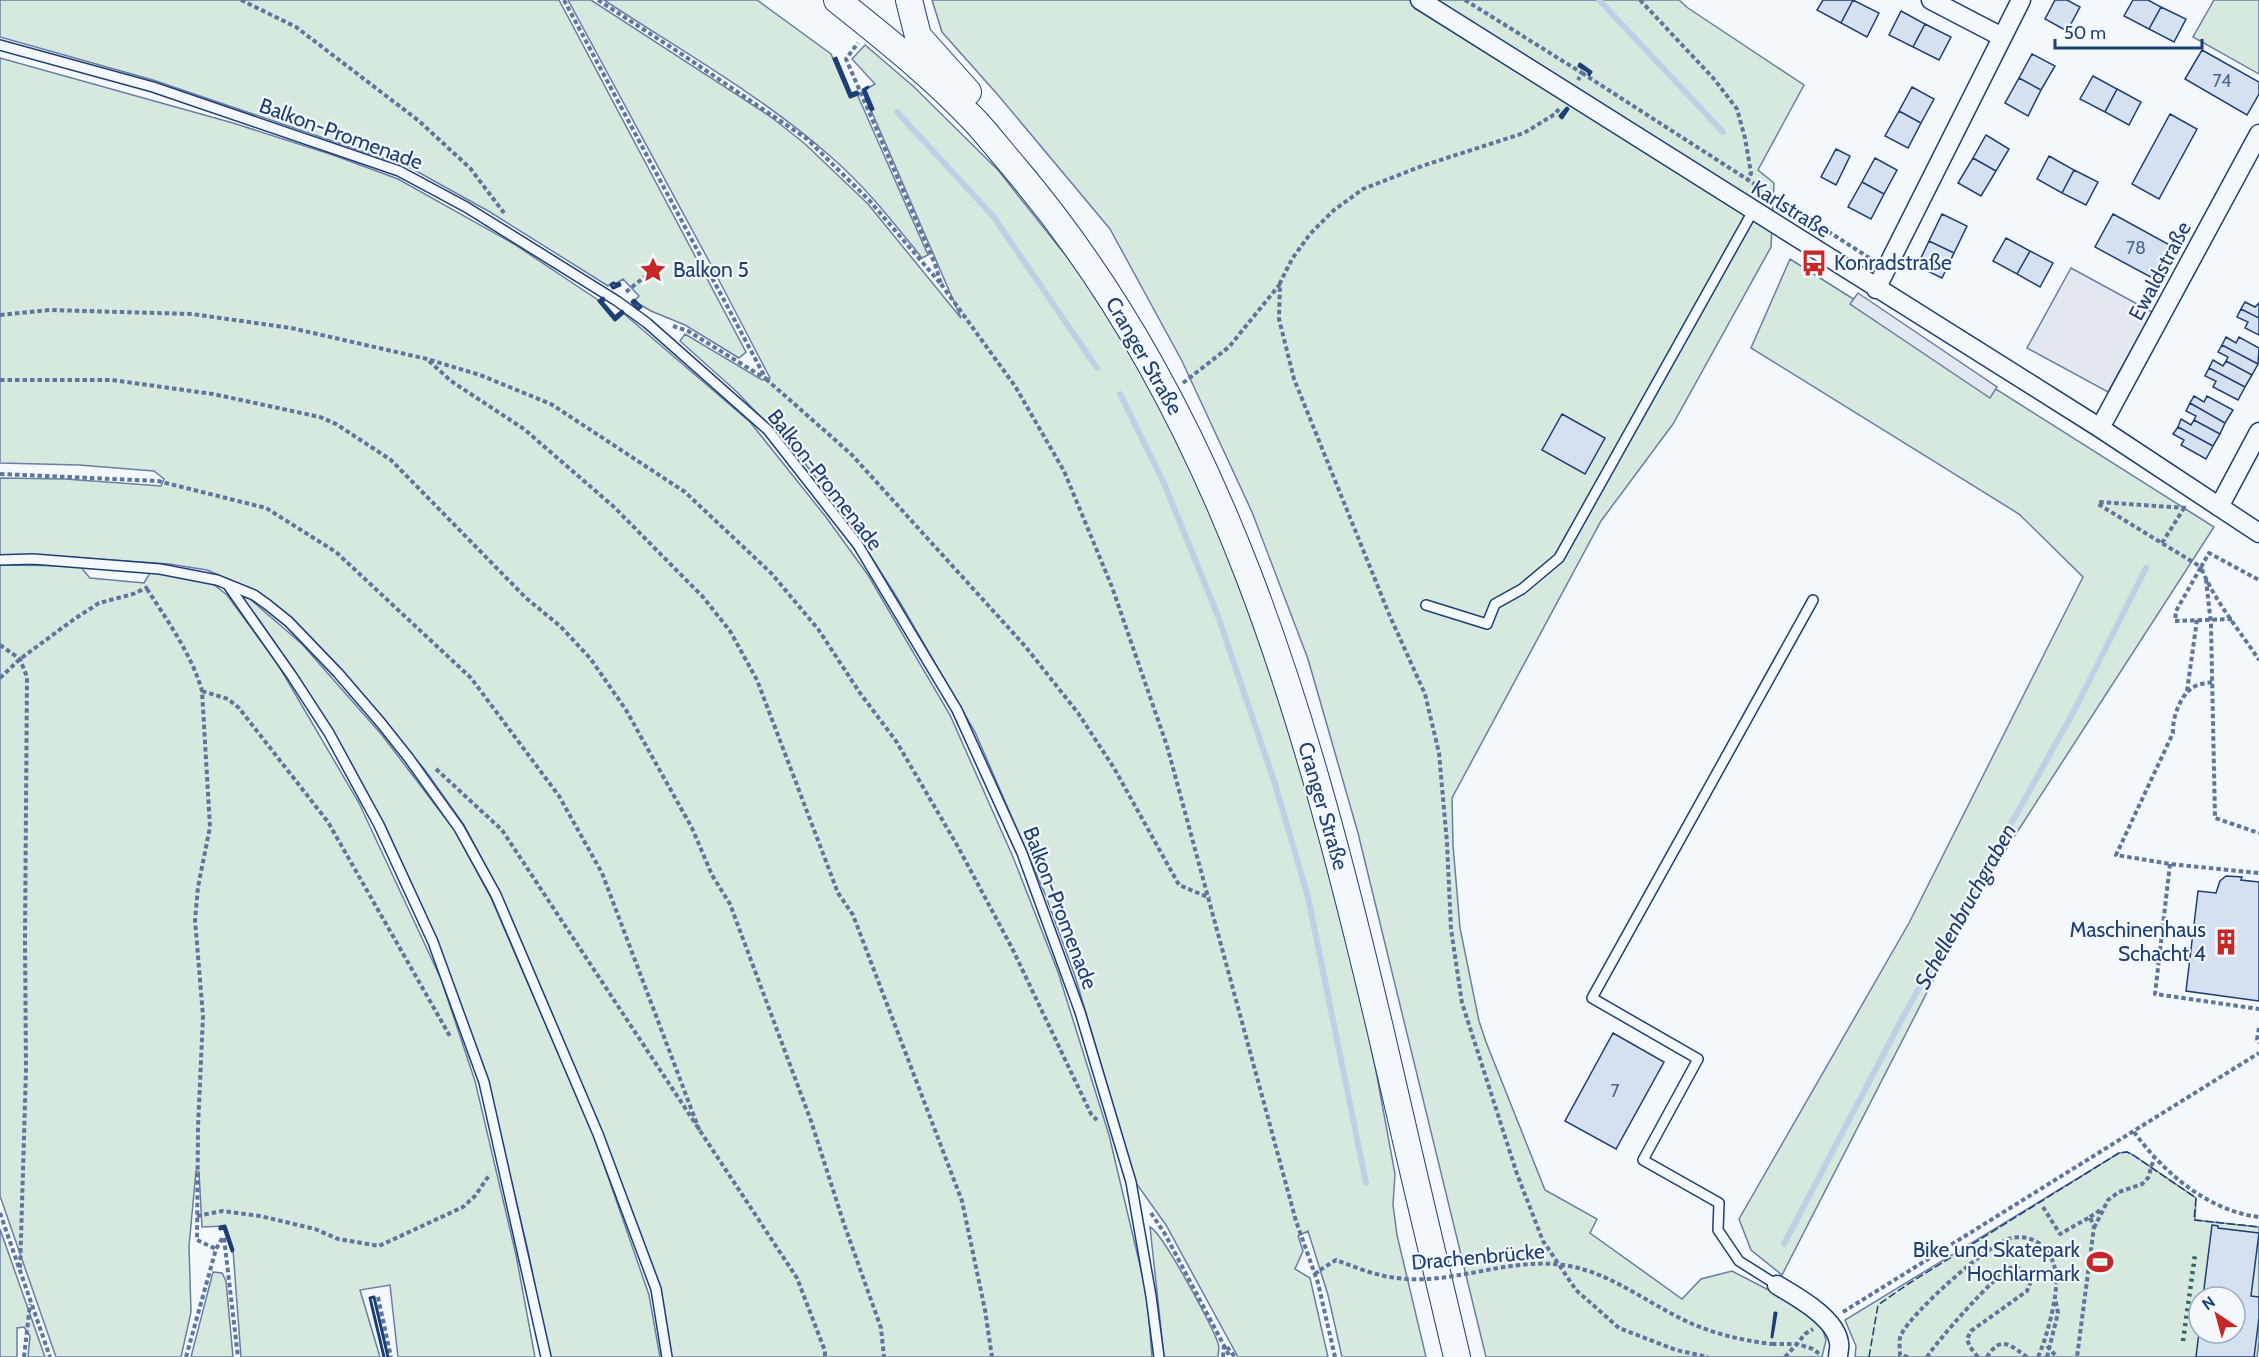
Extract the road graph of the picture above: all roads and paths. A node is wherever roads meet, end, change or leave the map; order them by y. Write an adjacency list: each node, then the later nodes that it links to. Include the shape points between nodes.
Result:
1 (241, 0): 21 (path, via 296,27 419,121 470,168 498,203)
2 (564, 0): 32 (path)
3 (597, 0): 25 (path, via 807,139 869,200)
4 (837, 0): 13 (main road, Cranger Straße)
5 (909, 0): 26 (main road, Cranger Straße, via 918,36 1029,162 1092,243)
6 (1420, 0): 17 (street, Karlstraße)
7 (1465, 0): 12 (path)
8 (1480, 0): 12 (path)
9 (1640, 0): 19 (path, via 1737,109)
10 (1931, 0): 14 (street)
11 (2021, 0): 14 (street)
12 (1476, 7): 16 (path)
13 (871, 27): 25 (path, via 846,59); 26 (main road, Cranger Straße, via 976,123 1050,209)
14 (2002, 37): 23 (street)
15 (0, 45): 21 (lane, Balkon-Promenade, via 153,87 399,171)
16 (1582, 73): 17 (path); 19 (path)
17 (1569, 95): 20 (street, Karlstraße); 24 (path, via 1555,114 1524,133 1363,189 1310,234)
18 (2259, 134): 35 (street, Ewaldstraße)
19 (1749, 179): 23 (path)
20 (1753, 211): 27 (street, Karlstraße); 51 (lane, via 1559,558 1522,589 1495,604 1487,624)
21 (518, 240): 30 (lane, Balkon-Promenade)
22 (653, 270): 28 (path)
23 (1885, 270): 27 (street)
24 (1280, 283): 34 (path, via 1229,347); 114 (path, via 1279,319 1294,379 1425,694 1439,753 1451,929 1462,1003 1517,1174 1543,1240 1576,1290 1618,1328 1676,1350)
25 (941, 284): 66 (path, via 1015,386 1064,471 1113,587 1160,725)
26 (1104, 286): 34 (main road, Cranger Straße)
27 (1876, 289): 35 (street, Karlstraße)
28 (625, 293)
29 (0, 315): 31 (path, via 50,310 192,314 291,328)
30 (647, 323): 32 (path, via 657,320 688,331); 72 (lane, Balkon-Promenade, via 768,430 858,545 957,710 1022,853 1080,1012)
31 (427, 359): 72 (path, via 480,375 550,404 686,492 772,574 818,629 896,741 1012,948 1091,1114); 107 (path, via 452,381 524,429 614,507 703,597 730,631 757,680 838,893 853,915 962,1201)
32 (766, 379): 66 (path, via 851,454 1025,646 1114,768 1179,885)
33 (0, 380): 106 (path, via 112,380 213,394 320,417 336,424 392,460 590,658 626,710 730,904 811,1121 881,1328)
34 (1168, 395): 113 (main road, Cranger Straße, via 1240,548 1293,702 1350,902)
35 (2100, 428): 38 (street, Karlstraße)
36 (2259, 432): 38 (street)
37 (0, 474): 73 (path, via 158,481 266,508 336,552 471,678 558,796 602,873)
38 (2219, 507): 41 (street, Karlstraße)
39 (2194, 513): 42 (path, via 2185,507 2099,501 2098,504)
40 (2181, 515): 42 (path)
41 (2259, 533)
42 (2162, 543): 44 (path)
43 (0, 560): 45 (lane)
44 (2201, 567): 46 (path); 47 (path, via 2209,553); 53 (path, via 2176,611 2175,621)
45 (160, 569): 48 (lane); 49 (path)
46 (2206, 579): 52 (path); 54 (path)
47 (2259, 580)
48 (227, 584): 62 (lane, via 254,595 289,622 338,673); 75 (lane, via 329,733 379,825 441,964 484,1082)
49 (147, 588): 56 (path, via 99,603); 60 (path, via 198,677)
50 (1813, 600): 88 (lane, via 1592,998 1698,1059 1643,1160 1719,1203 1718,1230 1739,1261)
51 (1426, 605)
52 (2232, 619): 54 (path); 57 (path)
53 (2197, 620): 54 (path); 61 (path)
54 (2210, 620): 59 (path)
55 (0, 645): 56 (path)
56 (20, 659): 58 (path); 86 (path, via 27,677 28,697 26,1069)
57 (2259, 660)
58 (0, 678)
59 (2212, 682): 61 (path); 63 (path, via 2215,818)
60 (202, 691): 69 (path, via 228,699 239,708 328,822); 81 (path, via 210,828 195,921 203,1016)
61 (2187, 693): 64 (path, via 2172,721 2173,733 2116,855)
62 (408, 757): 73 (path, via 428,762 502,830); 104 (lane, via 459,828 496,895 529,968 656,1288)
63 (2259, 833)
64 (2170, 864): 65 (path); 67 (path, via 2155,994)
65 (2259, 873)
66 (1209, 898): 87 (path, via 1296,1221)
67 (2259, 1009)
68 (2259, 1028): 70 (path)
69 (454, 1042)
70 (2259, 1043)
71 (2259, 1053): 74 (path)
72 (1114, 1129): 77 (lane, Balkon-Promenade)
73 (700, 1132): 105 (path, via 797,1278)
74 (2134, 1132): 76 (path); 92 (path)
75 (501, 1158): 81 (path, via 464,1207 379,1246 338,1239 315,1229 260,1216 222,1211); 103 (lane)
76 (2154, 1158): 79 (path, via 2142,1184 2120,1192); 83 (path, via 2208,1200)
77 (1131, 1182): 94 (path, via 1165,1234); 108 (lane, Balkon-Promenade)
78 (2043, 1207): 82 (path, via 2060,1234)
79 (2102, 1209): 82 (path); 84 (path)
80 (0, 1213): 86 (path)
81 (197, 1216): 85 (path, via 197,1240)
82 (2090, 1217): 84 (path)
83 (2259, 1217)
84 (2094, 1228): 126 (path)
85 (216, 1249): 100 (path); 101 (path, via 224,1237)
86 (20, 1272): 91 (path)
87 (1315, 1274): 95 (path, Drachenbrücke, bridge, via 1336,1260 1397,1278 1414,1279 1507,1266 1570,1266 1600,1275 1711,1332 1742,1341); 112 (path)
88 (1778, 1285): 92 (street)
89 (2054, 1295): 93 (path); 96 (path, via 2058,1313); 97 (path, via 2054,1262 2044,1247 2033,1239 2010,1238 1965,1269 1921,1308 1900,1335)
90 (378, 1297): 102 (path)
91 (30, 1300): 98 (path); 99 (path)
92 (1828, 1321): 95 (path, via 1805,1334); 117 (street, via 1839,1342)
93 (2044, 1343): 96 (path); 123 (path)
94 (1224, 1344): 109 (path); 110 (path); 111 (path)
95 (1797, 1344): 115 (path); 116 (path)
96 (2049, 1348): 124 (path); 125 (path)
97 (1899, 1356): 118 (path)
98 (24, 1357)
99 (50, 1357)
100 (186, 1357)
101 (238, 1357)
102 (391, 1357)
103 (546, 1357)
104 (667, 1357)
105 (825, 1357)
106 (884, 1357)
107 (992, 1357)
108 (1159, 1357)
109 (1223, 1357)
110 (1230, 1357)
111 (1235, 1357)
112 (1335, 1357)
113 (1457, 1357)
114 (1708, 1357)
115 (1785, 1357)
116 (1824, 1357)
117 (1838, 1357)
118 (1908, 1357)
119 (1928, 1357): 120 (path, via 1998,1276 2018,1267 2030,1276 2030,1286 1971,1331 1967,1339)
120 (1978, 1357)
121 (1987, 1357): 122 (path, via 2002,1343)
122 (2027, 1357)
123 (2038, 1357)
124 (2047, 1357)
125 (2057, 1357)
126 (2077, 1357)

